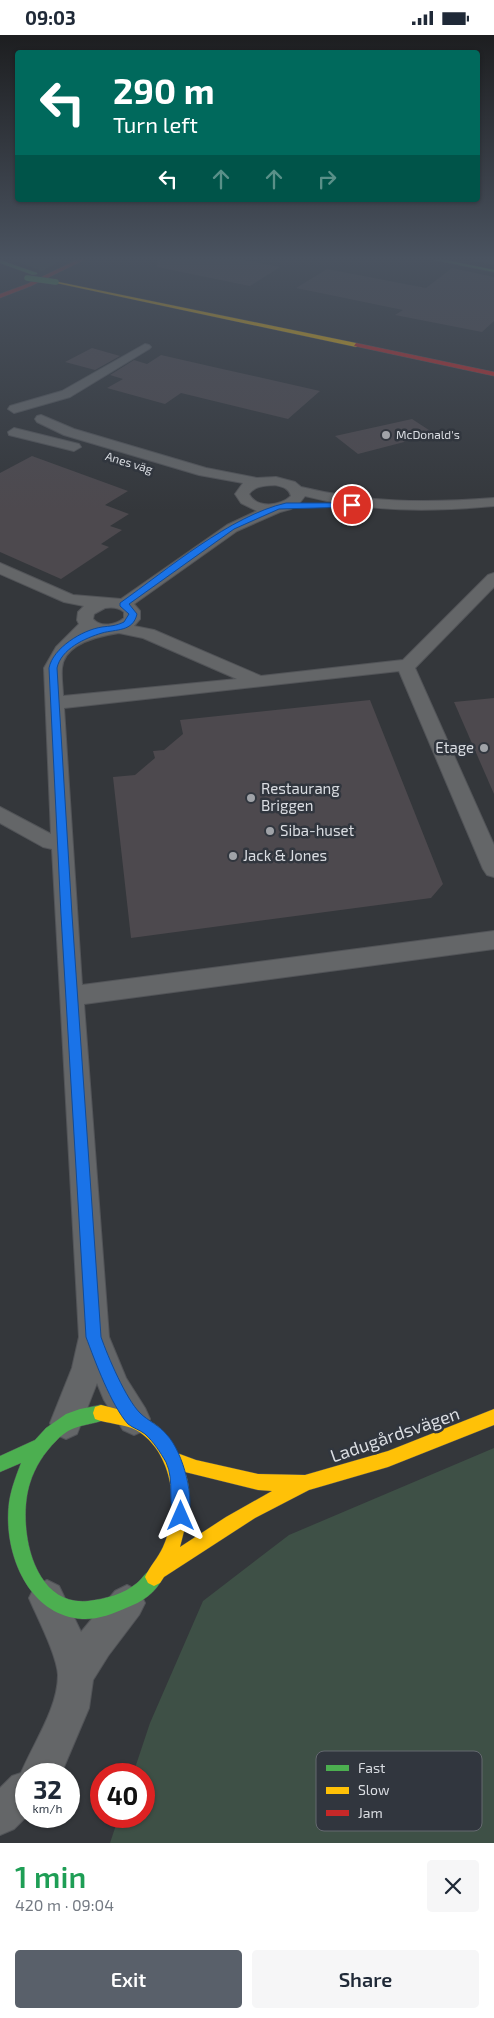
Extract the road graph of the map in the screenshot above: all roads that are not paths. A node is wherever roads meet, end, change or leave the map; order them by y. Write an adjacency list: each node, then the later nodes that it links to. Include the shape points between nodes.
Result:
1 (340, 341): 3 (main road, bridge)
2 (145, 347): 4 (street)
3 (494, 374)
4 (66, 394): 5 (street); 6 (street)
5 (7, 409): 6 (street, Anes väg, via 31,411)
6 (40, 418): 7 (street, via 35,426); 9 (street, Anes väg, via 69,432 204,472)
7 (6, 433): 8 (street, Anes väg, via 52,440)
8 (182, 480)
9 (257, 482): 10 (street, Anes väg, via 276,481); 12 (street, via 245,488)
10 (296, 490): 14 (street); 15 (street, via 296,500)
11 (226, 493): 12 (street)
12 (244, 498): 15 (street, via 258,507); 16 (street, via 243,512)
13 (494, 502): 14 (street, via 425,508)
14 (369, 505): 15 (street)
15 (282, 507): 16 (street)
16 (232, 528): 21 (street)
17 (0, 568): 19 (street)
18 (494, 578): 25 (street, via 408,665)
19 (70, 599): 20 (street); 22 (street)
20 (102, 603): 21 (street); 22 (street, via 91,608)
21 (128, 611): 23 (street, via 130,622); 24 (street)
22 (91, 623): 23 (street); 27 (street, via 54,660)
23 (120, 628): 24 (street)
24 (148, 633): 26 (street)
25 (404, 665): 26 (street); 30 (street)
26 (259, 682): 27 (street)
27 (55, 703): 29 (street)
28 (0, 814): 29 (street, via 50,842)
29 (62, 841): 32 (street)
30 (494, 869)
31 (494, 940): 32 (street)
32 (71, 996): 33 (street)
33 (94, 1337): 35 (street, via 115,1389); 36 (street, via 87,1368)
34 (494, 1417): 40 (main road, Ladugårdsvägen, via 372,1464)
35 (134, 1419): 36 (main road, via 118,1413 101,1413); 38 (main road, via 164,1442)
36 (66, 1423): 37 (main road)
37 (38, 1447): 39 (main road); 42 (main road, via 21,1477 13,1503 12,1525 17,1563)
38 (174, 1460): 40 (main road, Ladugårdsvägen, via 258,1481); 41 (main road, via 179,1477 181,1516 177,1536)
39 (0, 1464)
40 (305, 1483): 41 (main road, Ladugårdsvägen, via 225,1527)
41 (158, 1573): 43 (main road)
42 (46, 1597): 43 (main road, via 79,1610 114,1606); 44 (street, via 64,1634)
43 (131, 1597): 44 (street, via 95,1643)
44 (76, 1674): 45 (street, via 70,1708)
45 (46, 1763)
46 (15, 1801): 47 (street)
47 (0, 1815)

